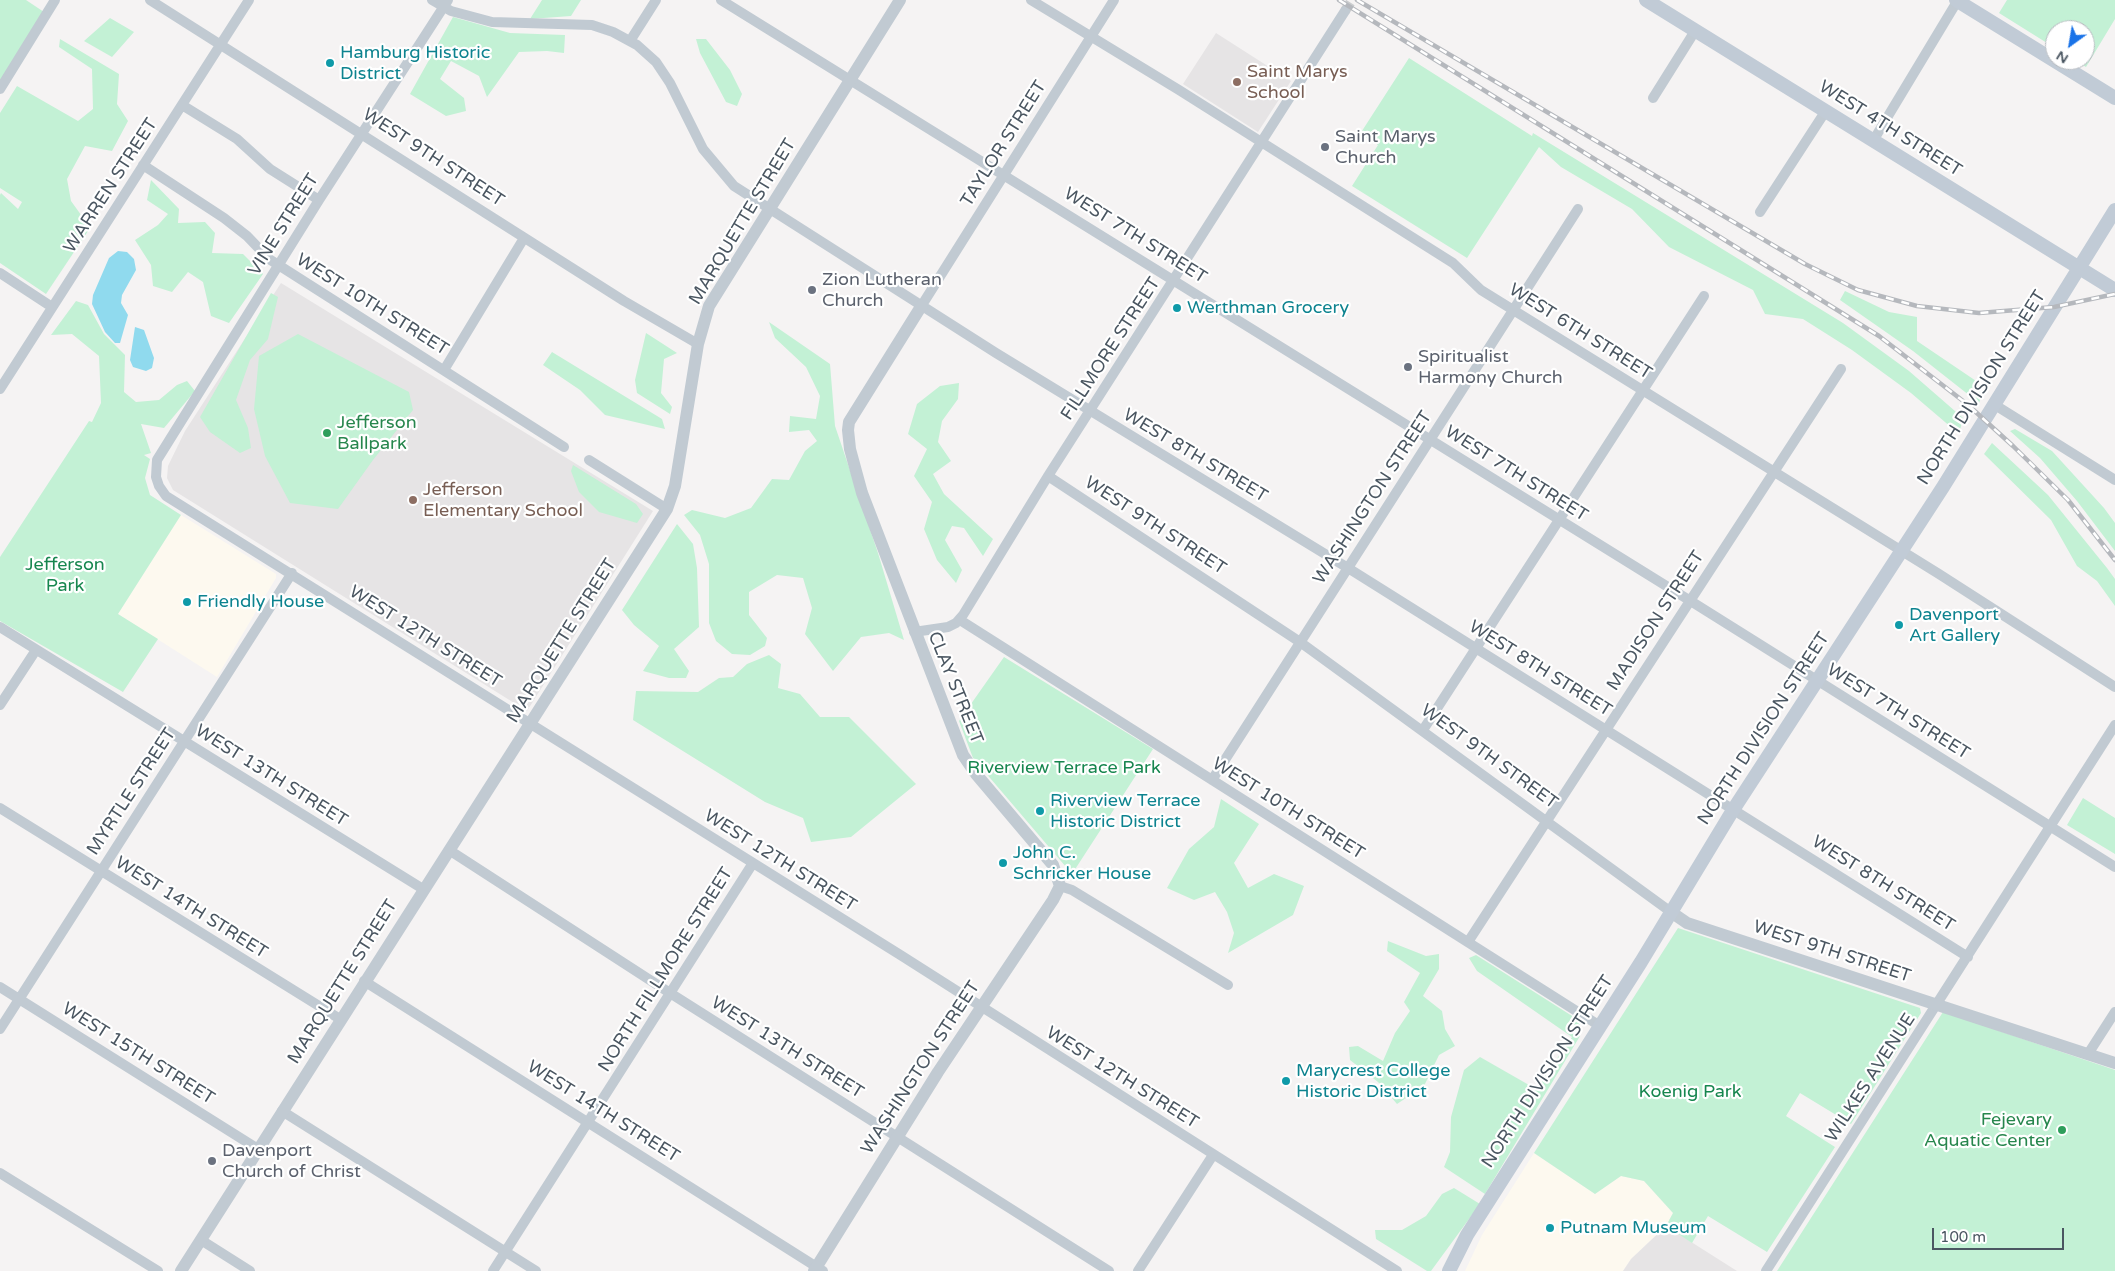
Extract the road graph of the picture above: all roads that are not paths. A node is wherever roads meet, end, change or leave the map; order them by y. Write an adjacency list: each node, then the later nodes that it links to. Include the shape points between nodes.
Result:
1 (54, 0): 20 (street)
2 (150, 0): 18 (street, WEST 9TH STREET)
3 (249, 0): 18 (street, WARREN STREET)
4 (432, 0): 12 (street, WEST 8TH STREET)
5 (656, 0): 17 (street)
6 (721, 0): 19 (street, WEST 7TH STREET)
7 (900, 0): 19 (street, MARQUETTE STREET)
8 (1031, 0): 16 (street, WEST 6TH STREET)
9 (1114, 0): 16 (street, TAYLOR STREET)
10 (1646, 0): 13 (main road, WEST 4TH STREET)
11 (1957, 0): 22 (main road); 26 (street)
12 (446, 3): 17 (street, WEST 8TH STREET, via 467,16 492,22 592,25); 25 (street, VINE STREET)
13 (1665, 5): 15 (main road, WEST 4TH STREET)
14 (1345, 11): 27 (street, FILLMORE STREET)
15 (1695, 31): 21 (street); 24 (main road, WEST 4TH STREET)
16 (1091, 37): 27 (street, WEST 6TH STREET); 29 (street, TAYLOR STREET)
17 (630, 41): 31 (street, WEST 8TH STREET, via 656,62 703,149 734,186)
18 (220, 44): 23 (street, WARREN STREET); 25 (street, WEST 9TH STREET)
19 (851, 79): 29 (street, WEST 7TH STREET); 31 (street, MARQUETTE STREET)
20 (0, 89)
21 (1653, 98)
22 (2115, 98)
23 (182, 105): 28 (street, WARREN STREET); 30 (street, via 238,139 270,169)
24 (1825, 112): 26 (main road, WEST 4TH STREET); 34 (street)
25 (361, 133): 30 (street, VINE STREET); 35 (street, WEST 9TH STREET)
26 (1873, 141): 37 (main road, WEST 4TH STREET)
27 (1261, 142): 39 (street, FILLMORE STREET); 44 (street, WEST 6TH STREET, via 1452,263 1481,290)
28 (143, 165): 36 (street, WEST 10TH STREET, via 224,218); 43 (street, WARREN STREET)
29 (1004, 174): 39 (street, WEST 7TH STREET); 42 (street, TAYLOR STREET)
30 (318, 200): 36 (street, VINE STREET)
31 (770, 209): 42 (street, WEST 8TH STREET); 45 (street, MARQUETTE STREET, via 709,306)
32 (1578, 209): 44 (street, WASHINGTON STREET)
33 (2115, 210): 37 (main road, NORTH DIVISION STREET)
34 (1760, 212)
35 (524, 238): 45 (street, WEST 9TH STREET); 47 (street)
36 (278, 265): 47 (street, WEST 10TH STREET); 55 (street, VINE STREET, via 157,460)
37 (2079, 268): 40 (main road, WEST 4TH STREET); 50 (main road, NORTH DIVISION STREET)
38 (0, 273): 43 (street)
39 (1175, 280): 51 (street, FILLMORE STREET); 52 (street, WEST 7TH STREET)
40 (2115, 290)
41 (1704, 296): 49 (street)
42 (922, 305): 51 (street, WEST 8TH STREET); 67 (street, CLAY STREET, via 848,430 862,494)
43 (52, 307): 48 (street, WARREN STREET)
44 (1514, 310): 49 (street, WEST 6TH STREET); 52 (street, WASHINGTON STREET)
45 (698, 344): 59 (street, MARQUETTE STREET, via 674,486)
46 (1841, 369): 56 (street, MADISON STREET)
47 (444, 370): 53 (street, WEST 10TH STREET)
48 (0, 389)
49 (1643, 391): 56 (street, WEST 6TH STREET); 60 (street)
50 (1994, 405): 58 (street); 61 (main road, NORTH DIVISION STREET)
51 (1090, 410): 57 (street, FILLMORE STREET); 62 (street, WEST 8TH STREET)
52 (1431, 440): 60 (street, WEST 7TH STREET); 62 (street, WASHINGTON STREET)
53 (564, 447)
54 (589, 460): 59 (street)
55 (156, 472): 63 (street, WEST 12TH STREET, via 159,486 166,496)
56 (1772, 472): 61 (street, WEST 6TH STREET); 64 (street, MADISON STREET)
57 (1048, 476): 65 (street); 68 (street, WEST 9TH STREET)
58 (2115, 480)
59 (667, 509): 74 (street, MARQUETTE STREET)
60 (1559, 520): 64 (street, WEST 7TH STREET); 69 (street)
61 (1901, 551): 71 (main road, NORTH DIVISION STREET); 72 (street, WEST 6TH STREET)
62 (1348, 568): 68 (street, WASHINGTON STREET); 69 (street, WEST 8TH STREET)
63 (292, 573): 74 (street, WEST 12TH STREET); 78 (street, MYRTLE STREET)
64 (1689, 600): 71 (street, WEST 7TH STREET); 76 (street, MADISON STREET)
65 (960, 620): 67 (street, via 948,628); 79 (street, WEST 10TH STREET)
66 (0, 627): 70 (street, WEST 13TH STREET)
67 (914, 632): 88 (street, CLAY STREET, via 963,755 1053,865)
68 (1300, 642): 77 (street, WEST 9TH STREET); 79 (street, WASHINGTON STREET)
69 (1476, 649): 76 (street, WEST 8TH STREET); 77 (street)
70 (36, 650): 73 (street); 78 (street, WEST 13TH STREET)
71 (1817, 680): 81 (main road, NORTH DIVISION STREET); 83 (street, WEST 7TH STREET)
72 (2115, 687)
73 (0, 705)
74 (530, 722): 84 (street, MARQUETTE STREET); 85 (street, WEST 12TH STREET)
75 (2115, 725): 83 (street, WILKES AVENUE)
76 (1605, 729): 81 (street, WEST 8TH STREET); 82 (street, MADISON STREET)
77 (1423, 730): 82 (street, WEST 9TH STREET)
78 (184, 741): 87 (street, MYRTLE STREET); 89 (street, WEST 13TH STREET)
79 (1212, 780): 91 (street, WEST 10TH STREET)
80 (0, 808): 87 (street, WEST 14TH STREET)
81 (1733, 810): 90 (main road, NORTH DIVISION STREET); 92 (street, WEST 8TH STREET)
82 (1546, 820): 90 (street, WEST 9TH STREET); 91 (street, MADISON STREET)
83 (2051, 828): 86 (street, WEST 7TH STREET); 92 (street, WILKES AVENUE)
84 (448, 850): 89 (street, MARQUETTE STREET); 96 (street, WEST 13TH STREET)
85 (753, 863): 96 (street, NORTH FILLMORE STREET); 99 (street, WEST 12TH STREET)
86 (2115, 867)
87 (101, 871): 97 (street, MYRTLE STREET); 101 (street, WEST 14TH STREET)
88 (1060, 886): 94 (street, via 1072,890); 99 (street, WASHINGTON STREET)
89 (423, 889): 93 (street, MARQUETTE STREET)
90 (1672, 912): 98 (street, WEST 9TH STREET, via 1687,923); 102 (main road, NORTH DIVISION STREET)
91 (1468, 942): 102 (street, WEST 10TH STREET)
92 (1968, 957): 98 (street, WILKES AVENUE)
93 (364, 981): 101 (street, MARQUETTE STREET); 107 (street, WEST 14TH STREET)
94 (1228, 985)
95 (0, 987): 97 (street, WEST 15TH STREET)
96 (670, 994): 107 (street, NORTH FILLMORE STREET); 108 (street, WEST 13TH STREET)
97 (19, 999): 103 (street, MYRTLE STREET); 109 (street, WEST 15TH STREET)
98 (1938, 1004): 104 (street, WEST 9TH STREET); 124 (street, WILKES AVENUE)
99 (981, 1007): 108 (street, WASHINGTON STREET); 110 (street, WEST 12TH STREET)
100 (2115, 1012): 104 (street)
101 (340, 1019): 106 (street, MARQUETTE STREET)
102 (1600, 1026): 123 (main road, NORTH DIVISION STREET, via 1467,1235)
103 (0, 1029)
104 (2088, 1054): 105 (street, WEST 9TH STREET)
105 (2115, 1064)
106 (282, 1111): 109 (street, MARQUETTE STREET); 113 (street)
107 (589, 1122): 113 (street, NORTH FILLMORE STREET); 114 (street, WEST 14TH STREET)
108 (897, 1137): 114 (street, WASHINGTON STREET); 120 (street, WEST 13TH STREET)
109 (258, 1148): 112 (street, MARQUETTE STREET)
110 (1213, 1155): 121 (street); 122 (street, WEST 12TH STREET)
111 (0, 1173): 115 (street)
112 (201, 1240): 116 (street, MARQUETTE STREET); 117 (street)
113 (505, 1252): 118 (street, NORTH FILLMORE STREET); 119 (street)
114 (818, 1270)
115 (158, 1271)
116 (181, 1271)
117 (250, 1271)
118 (493, 1271)
119 (536, 1271)
120 (1110, 1271)
121 (1138, 1271)
122 (1397, 1271)
123 (1449, 1271)
124 (1766, 1271)

